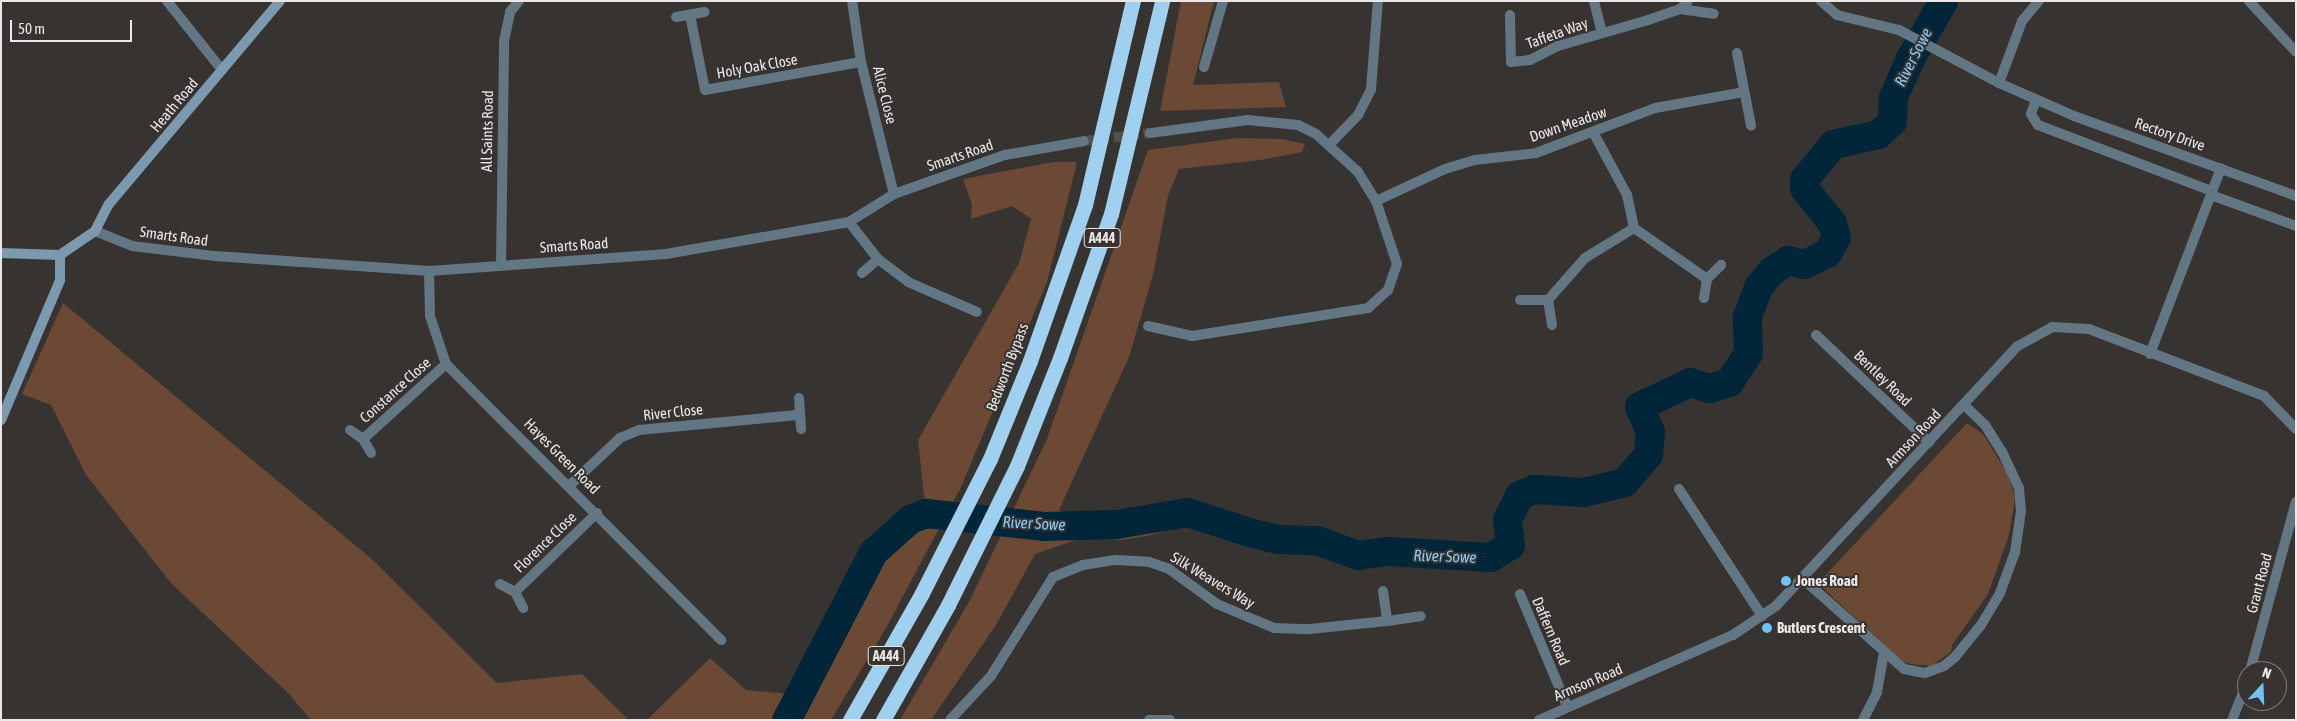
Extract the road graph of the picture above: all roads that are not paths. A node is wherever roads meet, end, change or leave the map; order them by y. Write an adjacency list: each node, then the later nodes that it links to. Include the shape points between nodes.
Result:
1 (167, 1): 24 (street)
2 (280, 1): 24 (street, Heath Road)
3 (519, 1): 46 (street, All Saints Road, via 510,12 504,41)
4 (852, 1): 22 (street, Alice Close)
5 (1133, 1): 87 (highway, Bedworth Bypass / A444, via 1085,204 990,459 922,593)
6 (1162, 1): 88 (highway, A444, via 1110,214 1017,466 948,605)
7 (1223, 1): 23 (street)
8 (1378, 1): 32 (street, via 1371,88 1358,115)
9 (1594, 1): 19 (street, Taffeta Way)
10 (1821, 1): 25 (street, Rectory Drive, via 1837,15 1899,30)
11 (2039, 1): 25 (street, via 2019,26)
12 (2249, 1): 20 (street)
13 (1684, 5): 15 (street, Taffeta Way); 19 (street, Taffeta Way)
14 (704, 12): 16 (street)
15 (1714, 14)
16 (690, 15): 18 (street); 22 (street, Holy Oak Close, via 705,90)
17 (1510, 15): 19 (street, Taffeta Way, via 1511,62 1530,60 1558,46)
18 (676, 17)
19 (1602, 32)
20 (2296, 52)
21 (1737, 53): 26 (street)
22 (861, 62): 35 (street, Alice Close)
23 (1204, 67)
24 (222, 70): 41 (street, Heath Road, via 109,204)
25 (1999, 83): 27 (street, Rectory Drive)
26 (1744, 92): 28 (street); 29 (street, Down Meadow, via 1655,108)
27 (2036, 100): 33 (street, Rectory Drive); 34 (street, via 2031,114 2038,125)
28 (1751, 126)
29 (1593, 132): 37 (street, Down Meadow, via 1536,153 1444,169); 40 (street, via 1606,163 1627,195)
30 (1150, 133): 32 (street, via 1248,120 1298,125)
31 (1084, 141): 35 (street, Smarts Road, via 1005,156)
32 (1330, 144): 37 (street, via 1357,171)
33 (2221, 168): 34 (street); 36 (street, Rectory Drive)
34 (2211, 193): 39 (street); 57 (street)
35 (894, 194): 38 (street, Smarts Road)
36 (2296, 196)
37 (1376, 200): 55 (street, via 1396,264 1388,290 1368,308 1192,336)
38 (849, 222): 44 (street); 46 (street, Smarts Road, via 666,254)
39 (2296, 226)
40 (1634, 228): 49 (street); 52 (street, via 1585,258)
41 (96, 231): 43 (street); 47 (street, Smarts Road, via 132,246 215,256)
42 (1, 254): 43 (street)
43 (60, 255): 62 (street, via 60,280)
44 (878, 259): 48 (street); 53 (street, via 908,282)
45 (1721, 265): 49 (street)
46 (501, 266): 47 (street, Smarts Road)
47 (429, 271): 58 (street, Hayes Green Road, via 430,316)
48 (862, 273)
49 (1707, 279): 50 (street)
50 (1704, 298)
51 (1520, 300): 52 (street)
52 (1548, 300): 54 (street)
53 (977, 312)
54 (1552, 325)
55 (1148, 326)
56 (1816, 335): 67 (street, Bentley Road)
57 (2150, 354): 60 (street, Armson Road, via 2077,326 2052,326 2028,337); 64 (street, via 2264,396)
58 (446, 364): 66 (street, Constance Close); 69 (street, Hayes Green Road)
59 (799, 398): 61 (street)
60 (1964, 405): 67 (street, Armson Road); 83 (street, via 1992,434 2019,488 2019,532 2008,574 1982,625 1944,666 1914,672)
61 (799, 415): 63 (street); 69 (street, River Close, via 639,430 620,438)
62 (1, 420)
63 (801, 429)
64 (2296, 429)
65 (350, 430): 66 (street, Constance Close)
66 (363, 439): 68 (street, Constance Close)
67 (1928, 442): 73 (street, Armson Road)
68 (372, 453)
69 (570, 485): 72 (street, Hayes Green Road)
70 (1680, 489): 80 (street)
71 (2296, 502): 84 (street, Grant Road)
72 (597, 513): 76 (street, Florence Close); 82 (street, Hayes Green Road)
73 (1803, 579): 80 (street, Armson Road); 83 (street)
74 (500, 584): 76 (street, Florence Close)
75 (1383, 591): 81 (street)
76 (515, 592): 78 (street, Florence Close)
77 (1520, 594): 85 (street, Daffern Road)
78 (523, 608)
79 (1421, 616): 81 (street, Silk Weavers Way)
80 (1762, 616): 85 (street, Armson Road, via 1733,635)
81 (1387, 621): 89 (street, Silk Weavers Way, via 1310,629 1274,628 1217,604 1169,569 1149,562 1116,560 1083,564 1053,577 1000,663)
82 (721, 640)
83 (1884, 654): 93 (street, via 1877,692)
84 (2253, 661)
85 (1567, 706): 92 (street, Armson Road)
86 (2237, 708): 94 (street)
87 (850, 720)
88 (883, 720)
89 (950, 720)
90 (1149, 720): 91 (street)
91 (1170, 720)
92 (1539, 720)
93 (1863, 720)
94 (2232, 720)

